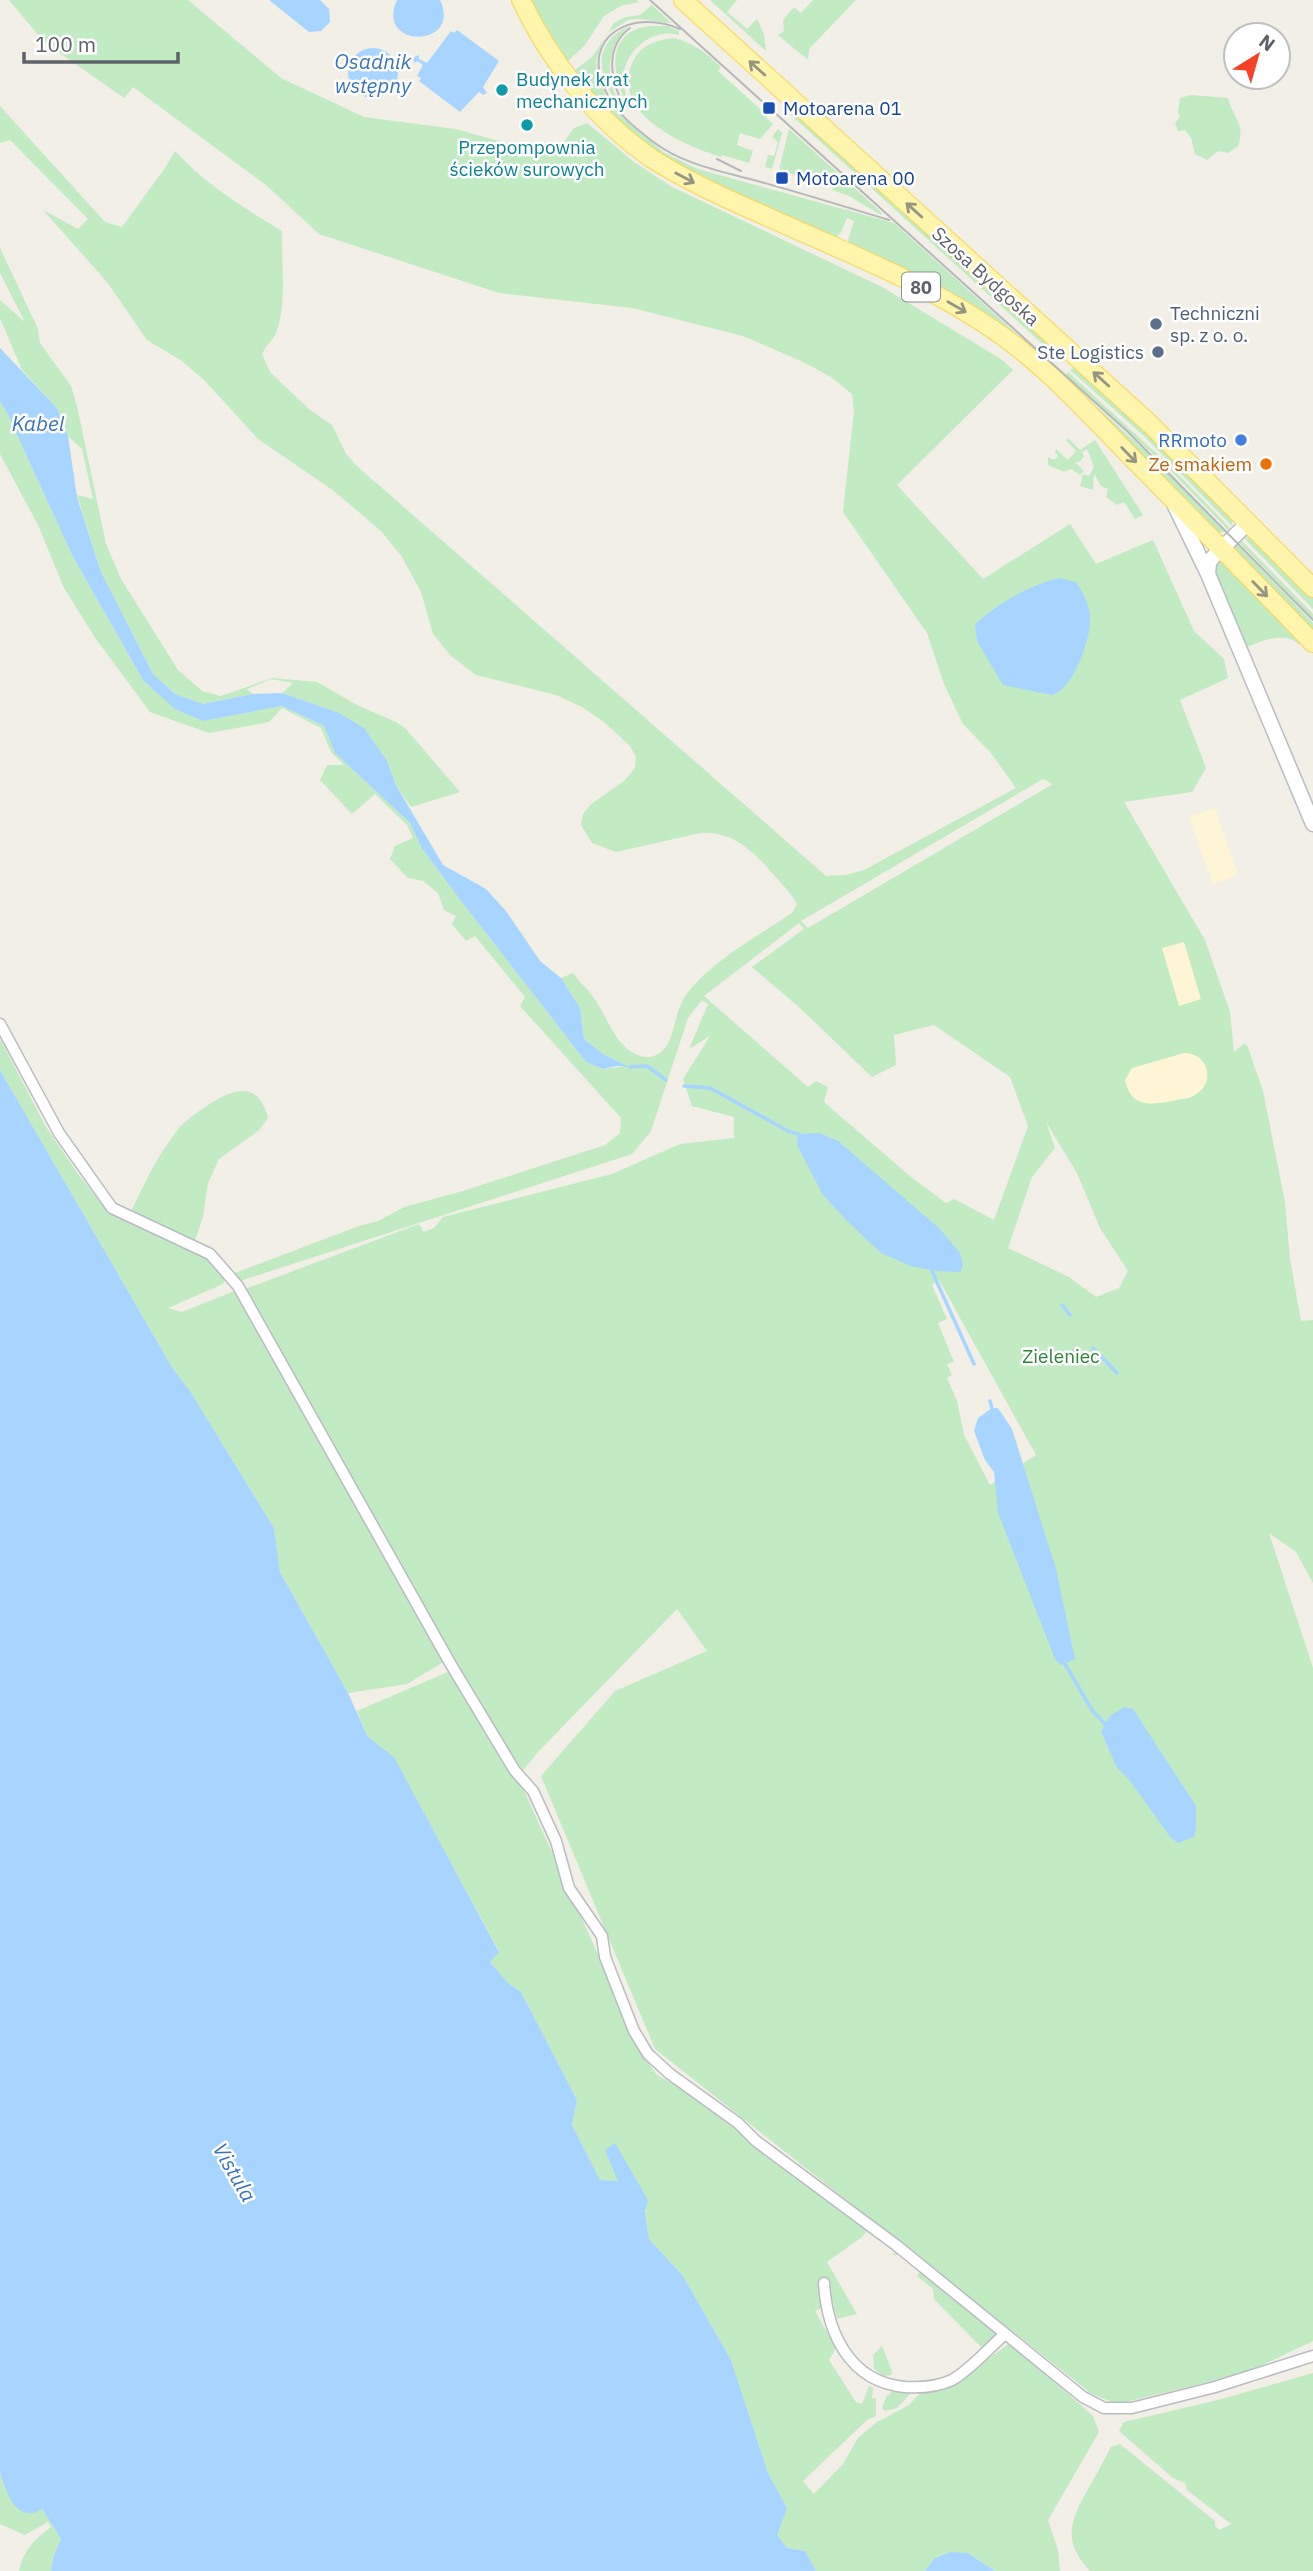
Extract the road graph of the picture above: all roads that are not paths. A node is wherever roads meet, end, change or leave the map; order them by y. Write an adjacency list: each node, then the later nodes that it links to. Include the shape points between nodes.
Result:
1 (521, 0): 3 (main road, Szosa Bydgoska / 80, one-way to 3, via 549,51 584,95 650,156 707,190 925,289 971,315 1052,378)
2 (682, 0): 4 (main road, Szosa Bydgoska / 80, one-way to 2, via 1150,424)
3 (1171, 498): 5 (main road, Szosa Bydgoska / 80); 6 (street, Szosa Bydgoska)
4 (1249, 522): 5 (street); 7 (main road, Szosa Bydgoska / 80)
5 (1221, 549): 6 (street, via 1209,563); 8 (main road, Szosa Bydgoska / 80, one-way to 8)
6 (1208, 574): 9 (street, Szosa Bydgoska)
7 (1313, 588)
8 (1313, 643)
9 (1313, 824)
10 (0, 1024): 12 (street, via 59,1133 112,1208 210,1254 238,1286 450,1663 515,1771 533,1791 555,1840 569,1888 599,1931 621,2002 648,2054)
11 (824, 2283): 12 (street, via 828,2321 836,2339 861,2370 877,2381 936,2386 953,2379)
12 (1005, 2334): 13 (street, via 1083,2397 1115,2409 1215,2387)
13 (1313, 2356)

